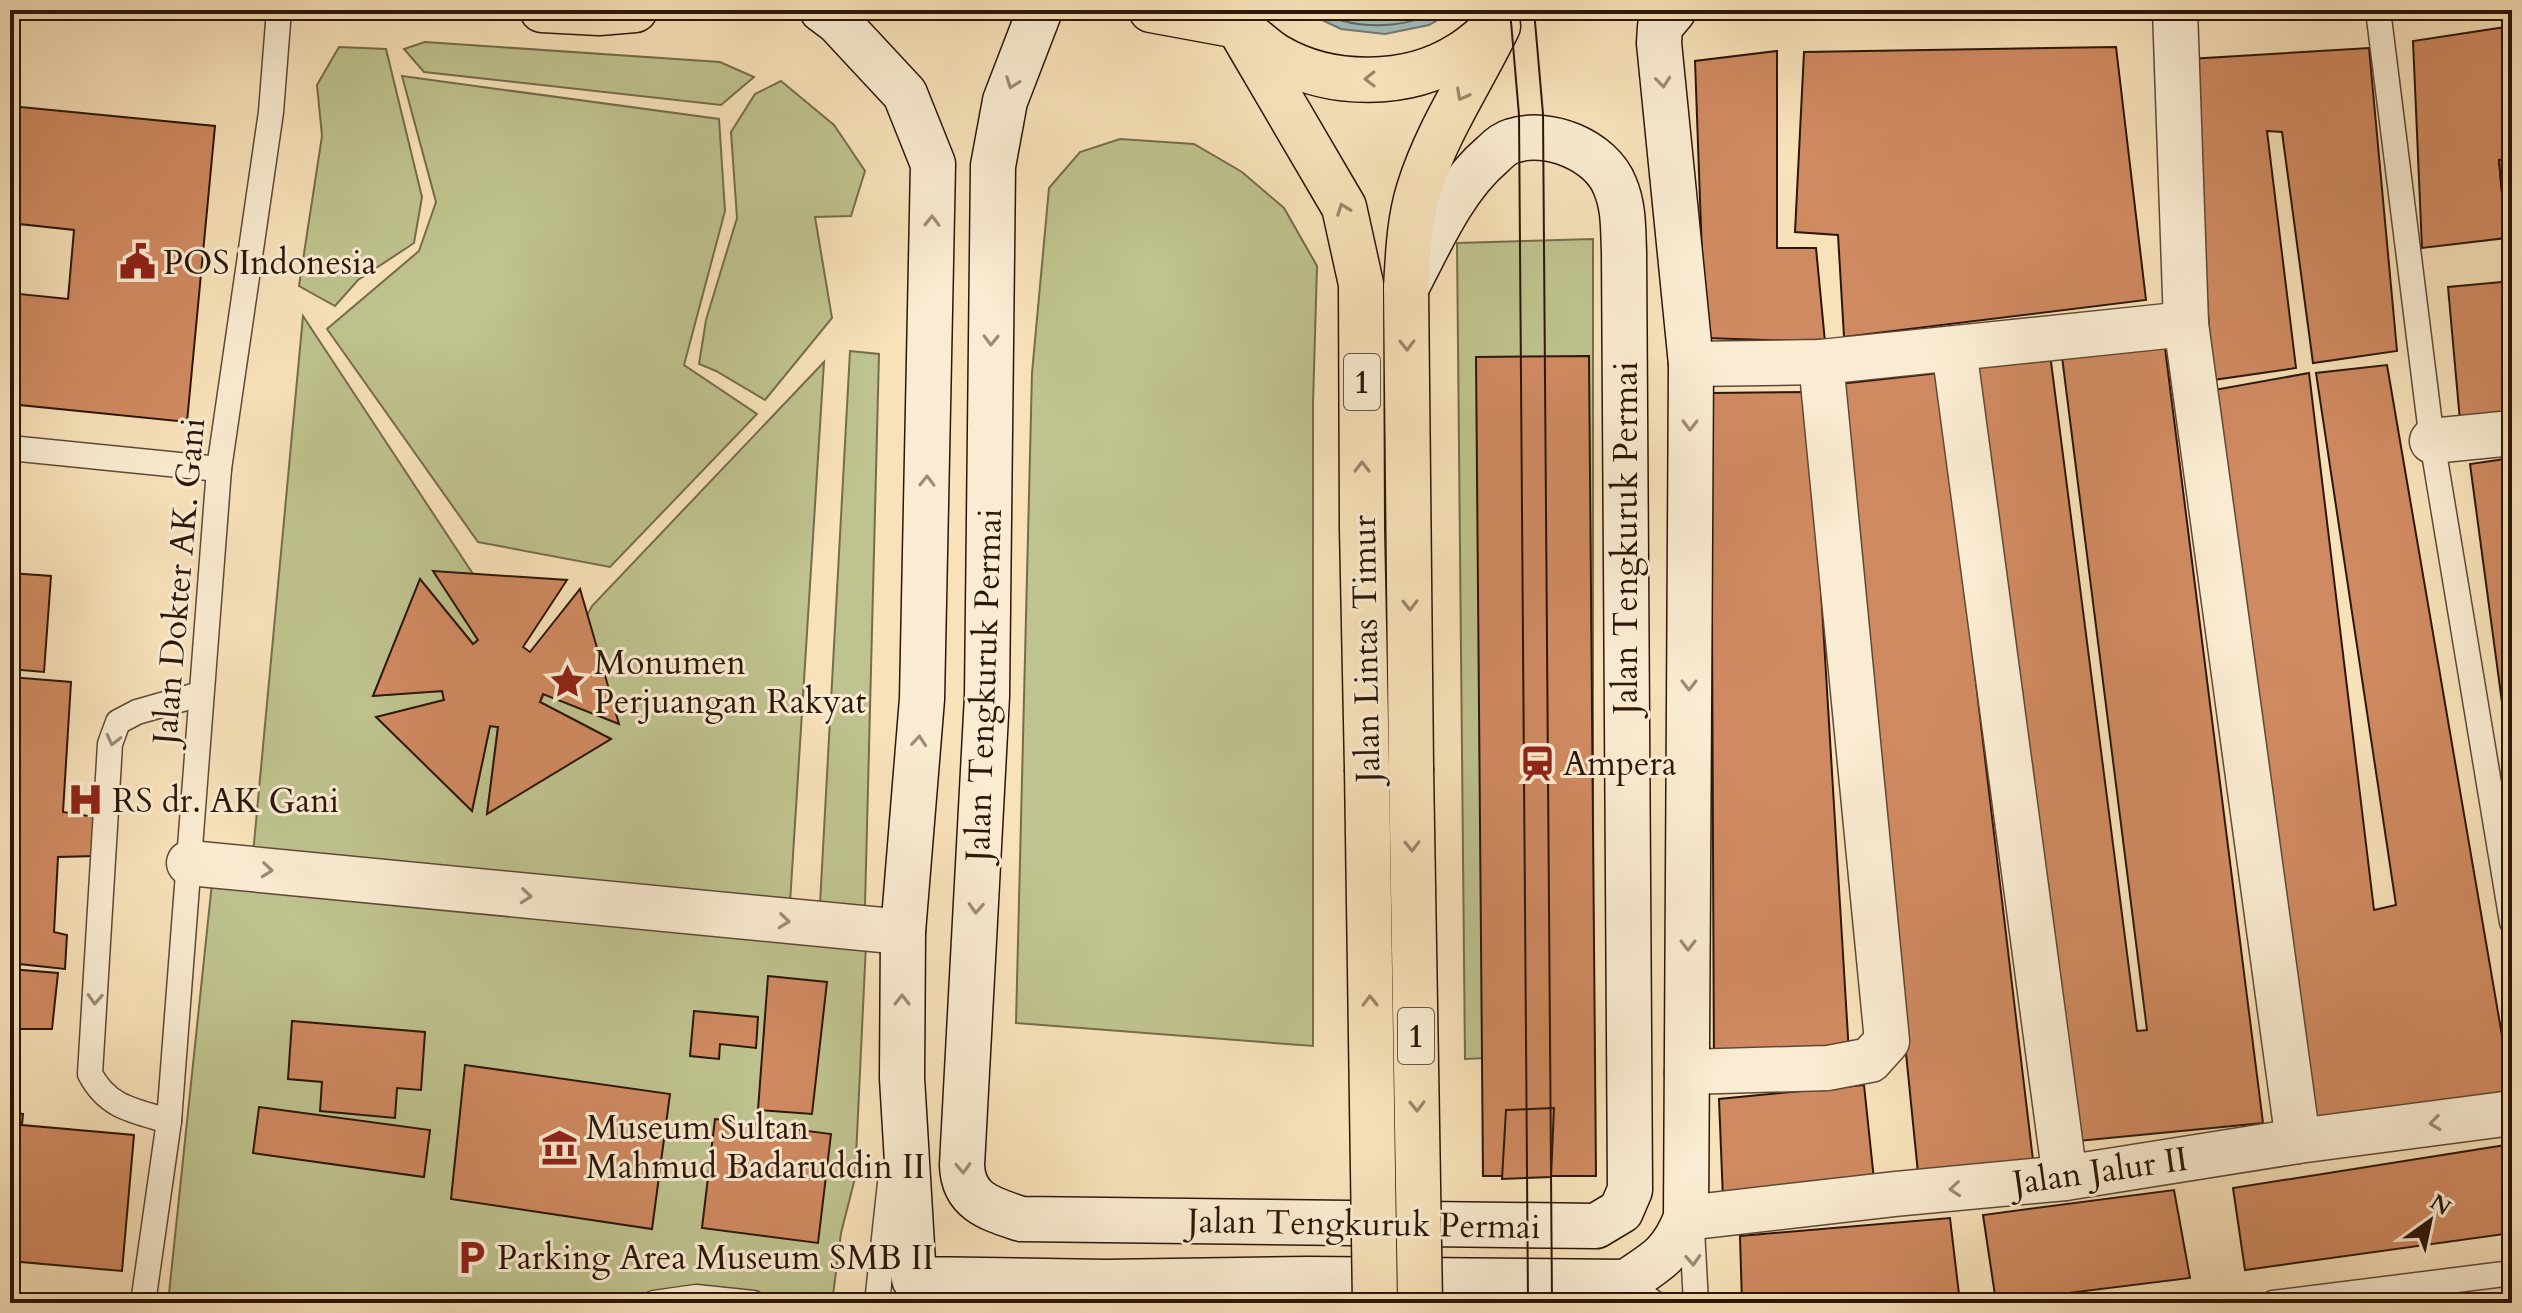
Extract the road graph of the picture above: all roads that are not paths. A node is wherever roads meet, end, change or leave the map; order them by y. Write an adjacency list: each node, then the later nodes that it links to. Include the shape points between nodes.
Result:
1 (279, 10): 22 (lane, Jalan Dokter AK. Gani, via 271,112)
2 (542, 10): 3 (main road)
3 (635, 10)
4 (822, 10): 25 (main road, one-way to 4, via 933,164 905,94)
5 (1040, 10): 24 (main road, Jalan Tengkuruk Permai, one-way to 24, via 1005,101 993,166)
6 (1151, 10): 10 (main road, 1)
7 (1674, 10): 13 (main road, Jalan Tengkuruk Permai, one-way to 13, via 1660,27 1659,43)
8 (2175, 10): 15 (main road)
9 (2378, 10): 20 (lane)
10 (1231, 18): 11 (main road, 1, one-way to 10, via 1446,62 1416,74 1369,81 1321,74 1276,56); 42 (main road, Jalan Lintas Timur / 1, one-way to 10, bridge, via 1361,284 1344,207)
11 (1504, 18): 14 (main road, Jalan Lintas Timur / 1, one-way to 14, via 1418,191)
12 (1615, 183): 13 (main road); 14 (main road, via 1580,149 1554,139 1510,141 1490,156 1456,199); 24 (main road, Jalan Tengkuruk Permai, one-way to 12, via 962,1165 971,1195 1021,1219 1596,1226 1621,1211 1630,1190 1624,252)
13 (1673, 184): 18 (main road, Jalan Tengkuruk Permai)
14 (1406, 288): 43 (main road, Jalan Lintas Timur / 1, one-way to 43, bridge)
15 (2186, 324): 16 (main road); 33 (main road)
16 (1954, 349): 17 (main road); 34 (main road)
17 (1821, 362): 18 (main road); 29 (main road, via 1887,1041 1870,1060 1828,1068)
18 (1691, 364): 29 (main road, Jalan Tengkuruk Permai, one-way to 29)
19 (2512, 433): 20 (main road)
20 (2432, 441): 27 (lane)
21 (10, 448): 22 (lane)
22 (219, 469): 23 (lane, Jalan Dokter AK. Gani)
23 (200, 694): 26 (lane, Jalan Dokter AK. Gani); 32 (lane, one-way to 32, via 118,722 110,744 90,1074 113,1103)
24 (987, 696): 25 (main road)
25 (922, 699): 28 (main road, one-way to 25)
26 (189, 863): 28 (main road, one-way to 28); 32 (lane, Jalan Dokter AK. Gani)
27 (2512, 922)
28 (903, 932): 30 (main road, one-way to 28)
29 (1687, 1072): 35 (main road, Jalan Tengkuruk Permai)
30 (902, 1078): 37 (main road, via 914,1279 1308,1279); 41 (lane)
31 (2512, 1113): 33 (main road, Jalan Jalur II, one-way to 33)
32 (169, 1121): 38 (lane, Jalan Dokter AK. Gani)
33 (2298, 1141): 34 (main road, Jalan Jalur II)
34 (2065, 1178): 35 (main road, Jalan Jalur II, one-way to 35)
35 (1686, 1218): 37 (main road); 44 (lane, one-way to 44, via 1692,1230)
36 (2512, 1273): 45 (lane)
37 (1640, 1292)
38 (143, 1303)
39 (654, 1303): 40 (lane, via 696,1297)
40 (753, 1303)
41 (877, 1303)
42 (1375, 1303)
43 (1420, 1303)
44 (1696, 1303)
45 (2273, 1303)

